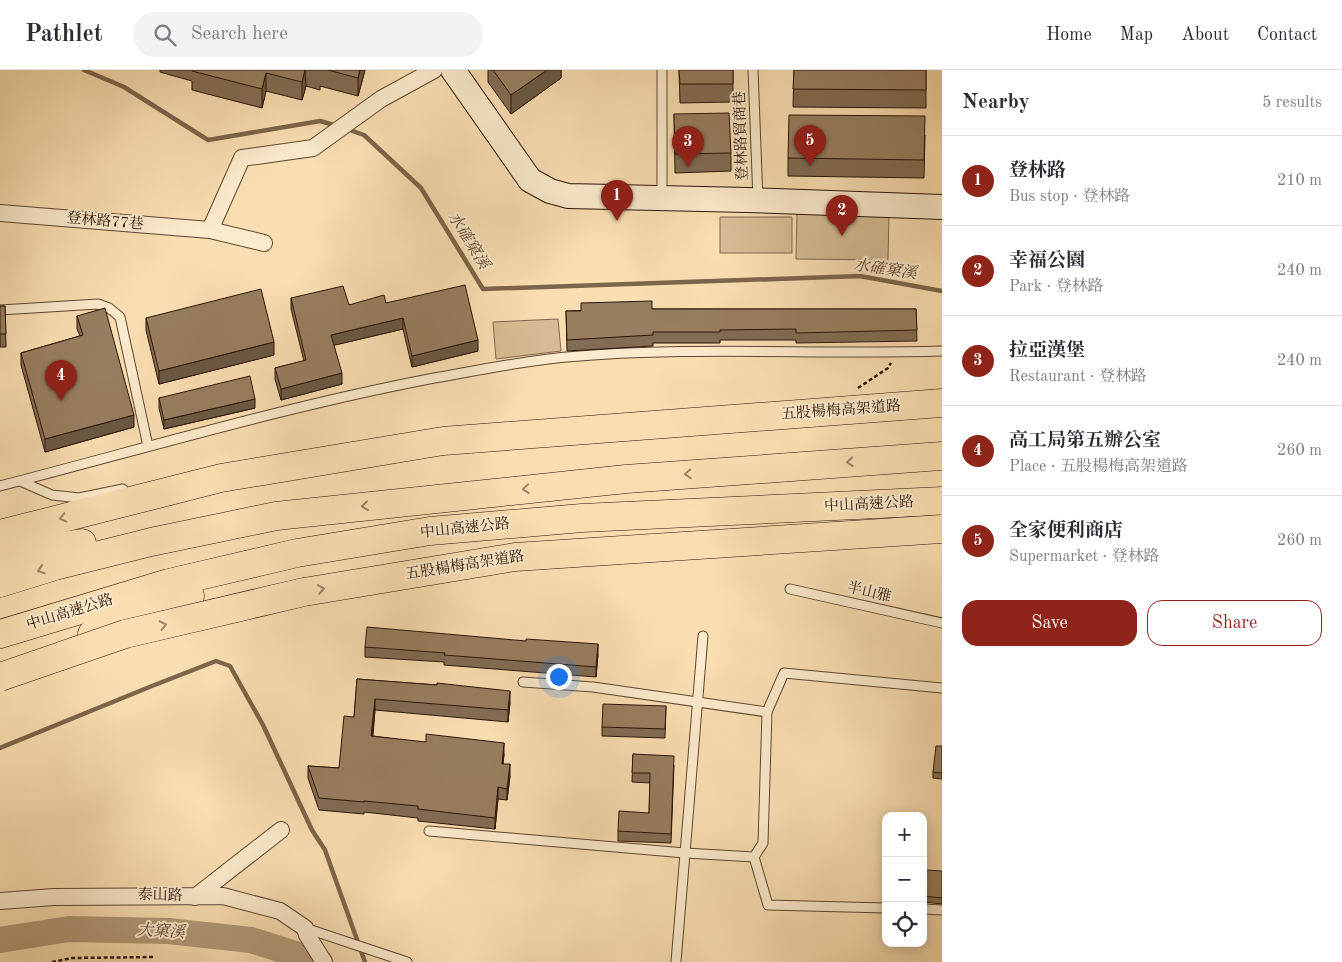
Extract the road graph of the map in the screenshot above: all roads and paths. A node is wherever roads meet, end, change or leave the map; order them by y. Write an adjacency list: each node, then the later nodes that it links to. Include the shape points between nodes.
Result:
1 (434, 70): 11 (street, via 381,99 313,148 242,158)
2 (453, 70): 5 (street, via 530,180 568,196)
3 (662, 70): 5 (lane)
4 (753, 70): 6 (lane, 登林路貿商巷)
5 (662, 198): 6 (street)
6 (758, 200): 7 (street)
7 (916, 206): 8 (street); 9 (street)
8 (942, 207)
9 (942, 211)
10 (0, 213): 11 (street, 登林路77巷)
11 (210, 230): 12 (street, 登林路77巷)
12 (264, 243)
13 (0, 310): 19 (lane, via 98,304 120,316)
14 (942, 351): 15 (lane)
15 (896, 353): 18 (path, via 888,368 856,389); 19 (lane, via 655,352 566,357 483,369 356,394)
16 (942, 396): 18 (lane)
17 (942, 403): 34 (highway, 五股楊梅高架道路, one-way to 34, via 443,441 221,478)
18 (846, 407): 21 (lane, via 410,438)
19 (148, 446): 26 (lane)
20 (942, 452): 23 (highway)
21 (315, 453)
22 (942, 456): 23 (highway)
23 (899, 458): 31 (highway, one-way to 31, via 626,479)
24 (248, 464): 25 (lane)
25 (201, 473)
26 (20, 481): 27 (lane); 28 (lane, via 52,495 79,498)
27 (0, 486)
28 (135, 487)
29 (942, 501): 33 (highway, 中山高速公路, via 582,518)
30 (942, 515): 36 (highway, via 586,535 432,548)
31 (276, 516): 35 (highway, via 40,549); 37 (highway, one-way to 37, via 141,544)
32 (942, 529): 43 (highway, 五股楊梅高架道路, one-way to 32, bridge, via 125,634 304,592 515,557)
33 (430, 531): 36 (highway); 41 (highway, 中山高速公路, via 297,553 169,583)
34 (0, 534)
35 (0, 559)
36 (276, 570): 40 (highway, via 172,601)
37 (0, 584)
38 (790, 589): 39 (lane, 半山雅)
39 (942, 623)
40 (95, 633): 43 (highway); 45 (highway)
41 (0, 634)
42 (703, 636): 47 (lane)
43 (0, 677)
44 (522, 682): 47 (lane, via 593,687)
45 (0, 686)
46 (942, 688): 48 (lane, via 784,673)
47 (698, 702): 48 (lane); 51 (lane)
48 (768, 712): 52 (lane, via 763,843)
49 (281, 830): 53 (street)
50 (429, 831): 51 (lane)
51 (685, 853): 52 (lane); 63 (lane)
52 (754, 857): 55 (lane, via 768,905)
53 (195, 897): 54 (street, 泰山路, via 54,897); 58 (street, 泰山路, via 224,896 280,911)
54 (0, 901)
55 (882, 908)
56 (927, 909): 57 (lane)
57 (942, 910)
58 (306, 932): 61 (street); 62 (lane)
59 (154, 957): 60 (path, via 72,958)
60 (52, 962)
61 (324, 962)
62 (408, 962)
63 (676, 962)

